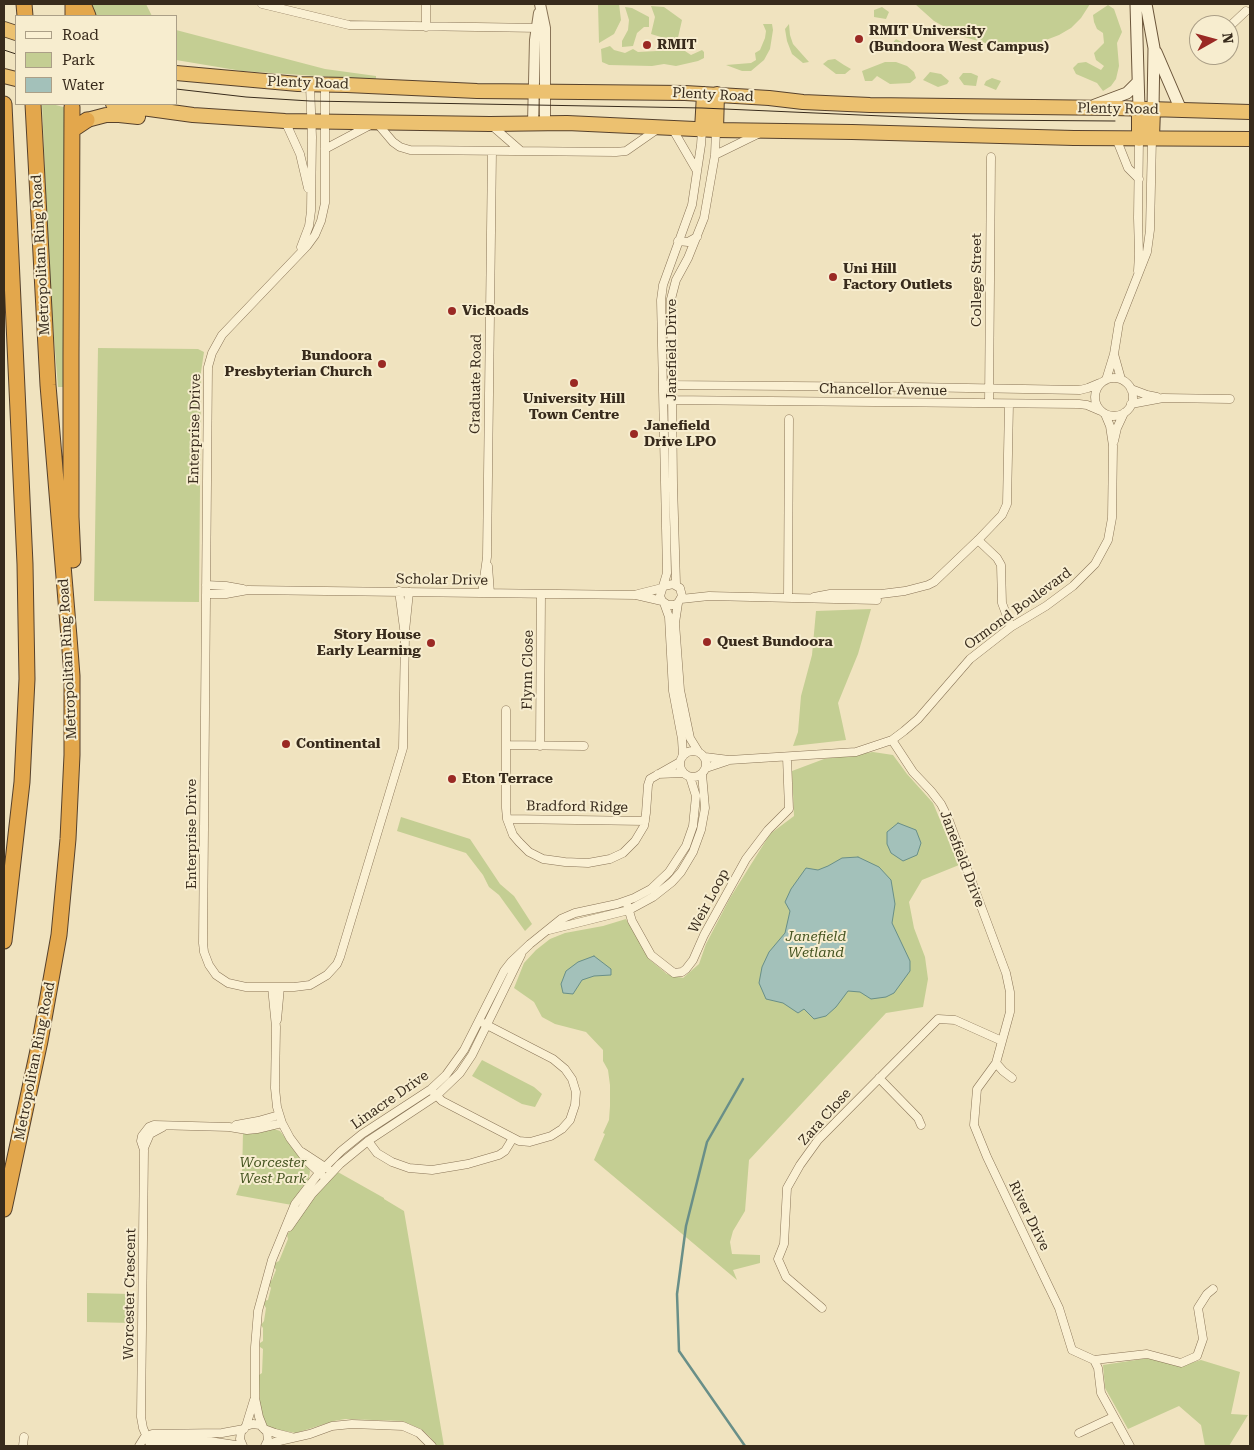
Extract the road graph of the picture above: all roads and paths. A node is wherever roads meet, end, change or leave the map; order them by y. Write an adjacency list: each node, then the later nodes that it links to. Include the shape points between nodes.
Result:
1 (262, 4): 7 (street)
2 (426, 4): 9 (street)
3 (540, 4): 10 (street)
4 (1136, 4): 13 (main road)
5 (1146, 4): 11 (main road)
6 (1240, 4): 8 (street)
7 (279, 6): 9 (street, via 349,25)
8 (1248, 12)
9 (426, 27): 10 (street)
10 (541, 28): 16 (street)
11 (1154, 48): 24 (main road); 25 (main road)
12 (178, 73): 14 (highway, Plenty Road)
13 (1137, 83): 22 (main road, via 1127,93); 23 (main road)
14 (310, 84): 15 (highway, Plenty Road); 30 (street, Enterprise Drive)
15 (325, 85): 16 (highway, Plenty Road); 30 (street, Enterprise Drive)
16 (540, 92): 17 (highway, Plenty Road); 32 (street)
17 (710, 94): 22 (highway, Plenty Road, via 870,105); 36 (highway, Janefield Drive); 37 (highway, Janefield Drive)
18 (4, 104): 107 (highway, via 25,564 27,680 22,782)
19 (120, 105): 27 (highway, Plenty Road)
20 (72, 106): 35 (highway)
21 (33, 107): 87 (highway, Metropolitan Ring Road, via 47,377)
22 (1086, 108): 23 (highway, Plenty Road)
23 (1139, 109): 24 (highway, Plenty Road); 40 (highway)
24 (1153, 109): 25 (highway, Plenty Road); 40 (highway)
25 (1181, 110): 26 (highway, Plenty Road)
26 (1250, 112)
27 (229, 118): 28 (highway, via 189,122 106,115); 29 (highway, Plenty Road)
28 (88, 120): 35 (highway)
29 (285, 121): 30 (highway, Plenty Road); 49 (street, via 300,154)
30 (318, 121): 31 (highway, Plenty Road); 42 (street, Enterprise Drive); 49 (street, Enterprise Drive)
31 (376, 122): 33 (highway, Plenty Road); 42 (street); 44 (street, via 393,142 405,149)
32 (539, 123): 33 (highway, Plenty Road); 34 (highway, Plenty Road)
33 (490, 124): 43 (street)
34 (666, 128): 36 (highway, Plenty Road); 43 (street, via 626,151); 47 (street)
35 (72, 130): 87 (highway, via 71,517 76,637)
36 (702, 130): 37 (highway, Plenty Road); 47 (street, Janefield Drive)
37 (716, 130): 38 (highway, Plenty Road); 45 (street, Janefield Drive)
38 (764, 131): 39 (highway, Plenty Road); 45 (street)
39 (1116, 138): 40 (highway, Plenty Road); 48 (street, via 1128,168)
40 (1145, 139): 41 (highway, Plenty Road); 48 (street); 53 (street, via 1148,252)
41 (1250, 139)
42 (325, 149): 52 (street, Enterprise Drive, via 325,203 321,221 307,246)
43 (521, 150): 44 (street)
44 (492, 151): 78 (street, Graduate Road)
45 (715, 155): 50 (street, Janefield Drive, via 706,211)
46 (991, 157): 59 (street, College Street)
47 (697, 171): 51 (street, Janefield Drive, via 692,205)
48 (1139, 179): 53 (street)
49 (311, 200): 52 (street, Enterprise Drive, via 309,226)
50 (697, 237): 51 (street, via 688,242); 57 (street, Janefield Drive, via 676,280 671,299)
51 (678, 241): 57 (street, Janefield Drive, via 660,300)
52 (298, 254): 73 (street, Enterprise Drive, via 222,335 210,359)
53 (1137, 276): 54 (street, via 1120,324)
54 (1114, 354): 55 (street); 56 (street)
55 (1121, 379): 56 (street); 60 (street)
56 (1103, 382): 59 (street, Chancellor Avenue, via 1080,390); 68 (street, via 1095,394 1097,406)
57 (667, 385): 58 (street, Chancellor Avenue); 63 (street, Janefield Drive)
58 (897, 386): 59 (street, Chancellor Avenue); 64 (street)
59 (989, 388): 65 (street, College Street)
60 (1131, 389): 61 (street); 67 (street)
61 (1164, 398): 62 (street); 67 (street)
62 (1230, 399)
63 (668, 400): 64 (street, Chancellor Avenue); 74 (street, Janefield Drive, via 667,573); 82 (street, Janefield Drive)
64 (897, 403): 65 (street, Chancellor Avenue)
65 (989, 404): 66 (street, Chancellor Avenue)
66 (1009, 404): 68 (street, Chancellor Avenue, via 1079,404); 72 (street, via 1007,504 1002,515)
67 (1131, 404): 69 (street)
68 (1103, 413): 69 (street, via 1112,416); 71 (street, Ormond Boulevard, via 1110,426)
69 (1124, 413): 71 (street, Ormond Boulevard)
70 (789, 419): 83 (street)
71 (1112, 446): 85 (street, Ormond Boulevard, via 1112,518 1108,540 1101,554 1073,586)
72 (978, 540): 83 (street, via 934,582 905,591 876,595); 85 (street, via 1001,565 1001,599)
73 (206, 585): 75 (street, Scholar Drive); 79 (street, Enterprise Drive)
74 (663, 587): 81 (street, Scholar Drive); 82 (street, via 670,584); 84 (street, via 660,593)
75 (248, 590): 76 (street, Scholar Drive); 79 (street, Scholar Drive)
76 (399, 592): 77 (street, Scholar Drive); 86 (street, Enterprise Drive)
77 (409, 592): 78 (street, Scholar Drive); 86 (street, Enterprise Drive)
78 (486, 593): 80 (street, Scholar Drive)
79 (206, 594): 108 (street, Enterprise Drive, via 204,952 212,970 228,983)
80 (541, 594): 81 (street, Scholar Drive); 91 (street, Flynn Close)
81 (636, 594): 84 (street, Scholar Drive)
82 (679, 594): 83 (street); 84 (street, via 670,606); 93 (street, Janefield Drive, via 676,623 680,690 690,738)
83 (788, 597)
84 (663, 602): 96 (street, via 669,617 673,691 682,739)
85 (1014, 625): 89 (street, Ormond Boulevard, via 970,659 918,718)
86 (405, 636): 108 (street, Enterprise Drive, via 403,748 343,948 337,964 322,979 303,986)
87 (72, 676): 126 (highway, Metropolitan Ring Road, via 70,811 62,918)
88 (506, 710): 90 (street)
89 (892, 740): 95 (street, via 856,752); 110 (street, Janefield Drive, via 913,772 932,791 948,818 1000,956 1011,1003)
90 (506, 745): 91 (street); 101 (street)
91 (540, 746): 92 (street)
92 (584, 746)
93 (698, 751): 94 (street); 96 (street, via 689,751)
94 (705, 757): 97 (street); 98 (street)
95 (787, 757): 97 (street); 105 (street, Weir Loop, via 789,809 746,859 704,935 694,960 686,969 674,973 651,955)
96 (681, 759): 99 (street); 100 (street, via 680,766)
97 (729, 760): 98 (street)
98 (704, 771): 100 (street, via 697,777); 105 (street, Linacre Drive, via 704,820 693,852 681,872 654,898)
99 (657, 774): 100 (street); 102 (street, via 648,785)
100 (687, 775): 103 (street, Linacre Drive, via 695,791 696,805 686,846 661,881)
101 (508, 819): 102 (street, Bradford Ridge); 102 (street, via 513,834 529,852 543,859 576,863 600,862 616,857 635,841)
102 (646, 821)
103 (626, 901): 105 (street, Weir Loop); 106 (street, Linacre Drive, via 568,916)
104 (4, 904): 107 (highway)
105 (628, 910): 106 (street, Linacre Drive)
106 (545, 931): 109 (street, Linacre Drive, via 523,951)
107 (4, 935)
108 (276, 987): 117 (street, via 279,1006 274,1088)
109 (483, 1023): 115 (street, Linacre Drive, via 459,1059); 116 (street, Linacre Drive, via 465,1065); 121 (street, via 557,1062 574,1085 574,1111 562,1129 536,1141)
110 (1002, 1042): 111 (street, Janefield Drive); 113 (street, Zara Close, via 955,1020 938,1019)
111 (996, 1063): 112 (street, Janefield Drive); 114 (street)
112 (989, 1071): 129 (street, River Drive, via 977,1089 974,1125 1059,1308 1072,1350)
113 (879, 1078): 119 (street); 128 (street, Zara Close, via 818,1140 788,1188 784,1244 778,1259 786,1277)
114 (1012, 1078)
115 (431, 1089): 116 (street); 124 (street, Linacre Drive, via 362,1134)
116 (436, 1096): 121 (street); 122 (street, Linacre Drive)
117 (279, 1115): 118 (street); 120 (street, Worcester Crescent)
118 (282, 1123): 120 (street, Worcester Crescent, via 247,1130); 123 (street)
119 (921, 1125)
120 (229, 1127): 137 (street, Worcester Crescent, via 158,1128 150,1134 144,1150 141,1410)
121 (512, 1138): 122 (street, via 499,1155 432,1170 417,1170 392,1162 377,1153)
122 (368, 1141): 124 (street, Linacre Drive)
123 (302, 1152): 124 (street); 125 (street)
124 (328, 1169): 125 (street, Linacre Drive)
125 (322, 1176): 130 (street, Linacre Drive, via 295,1204 266,1276 258,1311)
126 (4, 1209)
127 (1213, 1289): 129 (street, via 1198,1308 1203,1339 1197,1356 1181,1363 1147,1354)
128 (822, 1308)
129 (1094, 1360): 131 (street, via 1101,1393)
130 (255, 1398): 132 (street, Linacre Drive); 133 (street, Linacre Drive)
131 (1113, 1417): 134 (street); 143 (street)
132 (245, 1428): 133 (street, via 256,1424); 137 (street, via 222,1433 158,1433); 140 (street, Linacre Drive, via 240,1436)
133 (264, 1428): 136 (street); 141 (street, Linacre Drive, via 268,1436)
134 (1079, 1434)
135 (24, 1437): 138 (street)
136 (294, 1437): 141 (street); 142 (street, via 342,1424 396,1425 419,1433)
137 (147, 1442): 139 (street, via 141,1441); 140 (street, via 209,1441)
138 (23, 1446)
139 (139, 1446)
140 (243, 1446)
141 (266, 1446)
142 (432, 1446)
143 (1130, 1446)

